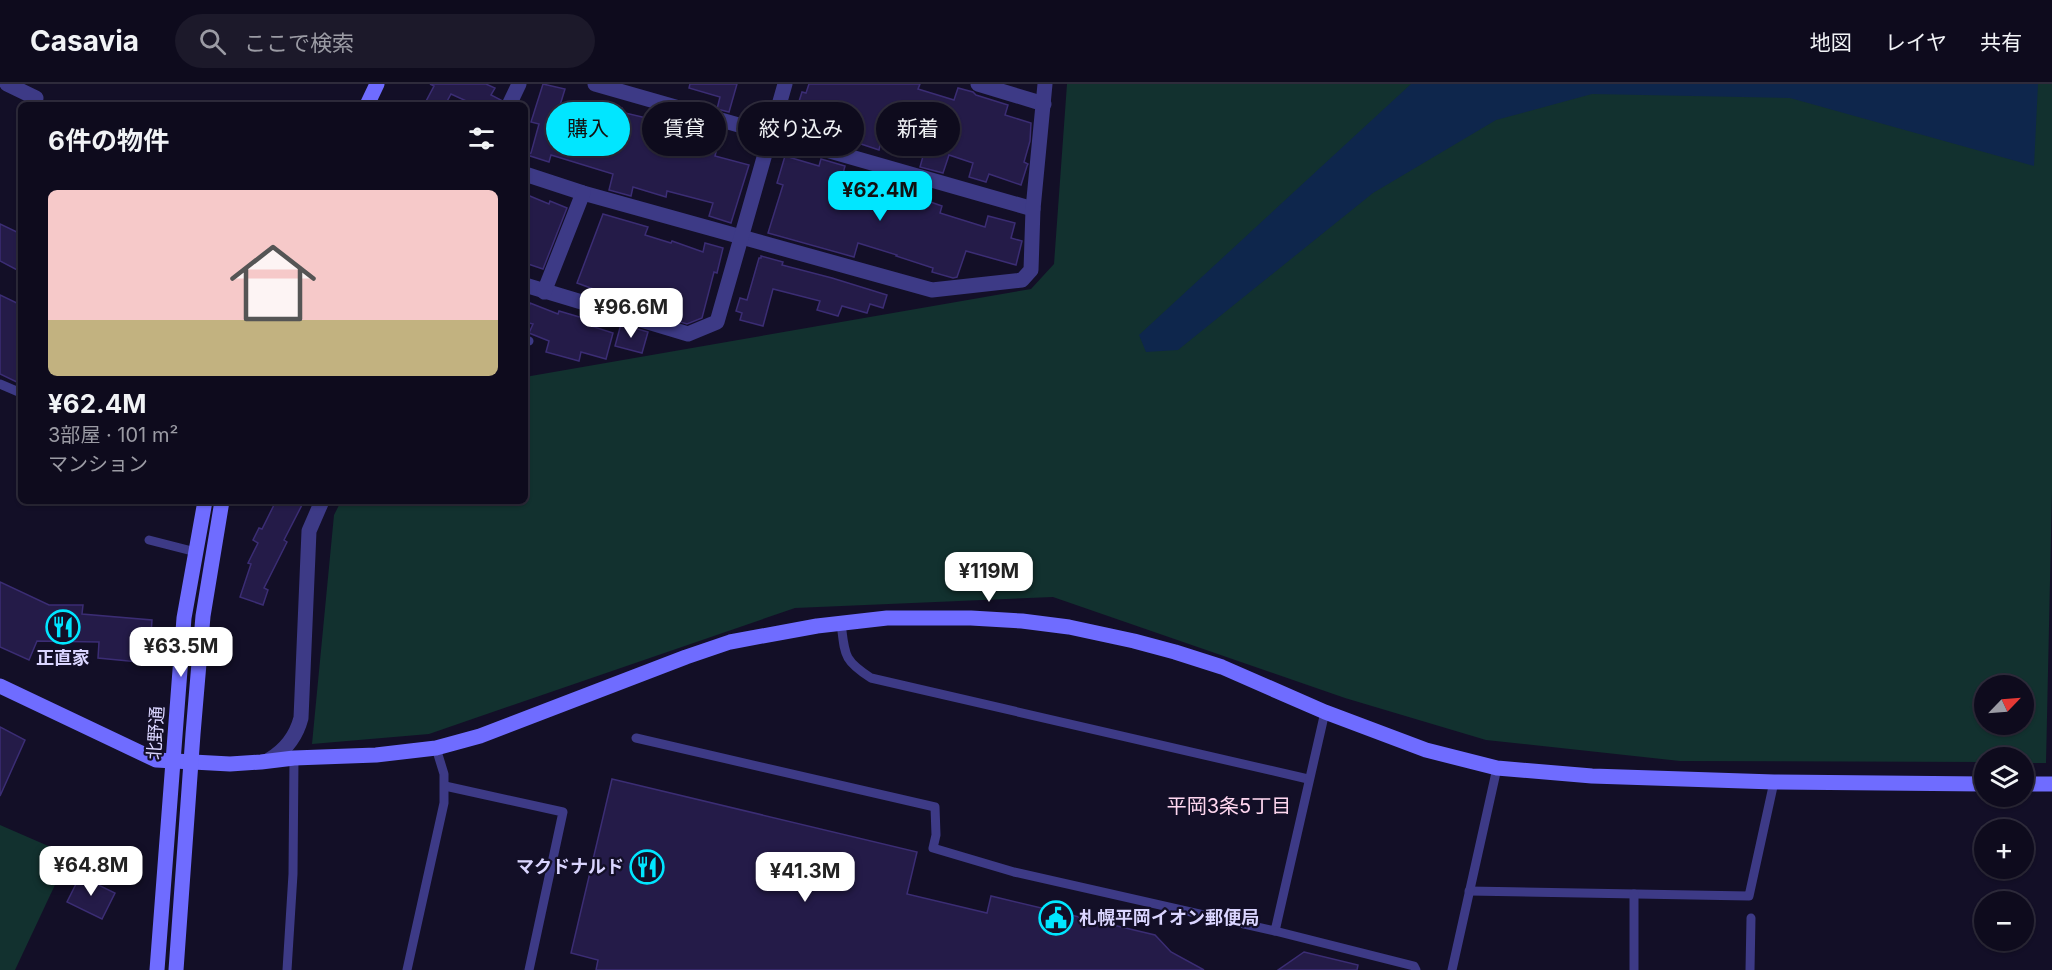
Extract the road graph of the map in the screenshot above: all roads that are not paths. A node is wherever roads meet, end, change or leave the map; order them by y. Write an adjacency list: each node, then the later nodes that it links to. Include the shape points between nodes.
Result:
1 (7, 84): 8 (street)
2 (377, 84): 9 (street)
3 (519, 84): 10 (street)
4 (596, 84): 13 (street)
5 (785, 84): 11 (street)
6 (978, 84): 12 (street)
7 (1045, 84): 12 (street)
8 (36, 98)
9 (369, 102)
10 (510, 102)
11 (780, 102)
12 (1044, 104): 18 (street)
13 (738, 126)
14 (764, 156): 19 (street)
15 (845, 156): 18 (street)
16 (528, 175): 17 (street)
17 (583, 193): 19 (street); 21 (street)
18 (1033, 209): 19 (street, via 1031,270 1022,280 932,290)
19 (742, 237): 21 (street, via 717,322 688,334)
20 (528, 286): 21 (street)
21 (544, 292)
22 (0, 384): 23 (lane)
23 (18, 392)
24 (204, 504): 28 (street, 北野通)
25 (222, 504): 37 (street, 北野通, via 203,616)
26 (321, 504): 35 (street, via 309,531 301,718 289,744)
27 (149, 540): 28 (lane)
28 (196, 552): 36 (street, 北野通, via 184,618)
29 (841, 623): 31 (street, via 941,617 1022,621 1077,629 1222,667); 33 (street, via 730,642 480,736); 39 (lane, via 845,651 852,666 871,678)
30 (0, 686): 36 (street, via 156,760)
31 (1325, 712): 38 (street, via 1426,750); 39 (lane)
32 (636, 738): 48 (lane, via 935,807 933,848 1014,872)
33 (436, 748): 34 (street); 44 (lane)
34 (294, 758): 35 (street); 51 (lane)
35 (269, 760): 37 (street)
36 (174, 761): 37 (street); 49 (street, 北野通)
37 (191, 762): 50 (street, 北野通)
38 (1497, 768): 40 (street, via 1592,776); 45 (lane)
39 (1308, 778): 48 (lane)
40 (1774, 782): 41 (street); 46 (lane, via 1749,896)
41 (1974, 784)
42 (2034, 784): 43 (street)
43 (2052, 784)
44 (445, 786): 52 (lane); 53 (lane, via 563,812)
45 (1469, 891): 46 (lane); 55 (lane)
46 (1634, 894): 56 (lane)
47 (1751, 918): 57 (lane)
48 (1275, 931): 54 (lane, via 1414,966)
49 (157, 970)
50 (176, 970)
51 (287, 970)
52 (407, 970)
53 (529, 970)
54 (1416, 970)
55 (1452, 970)
56 (1634, 970)
57 (1750, 970)

